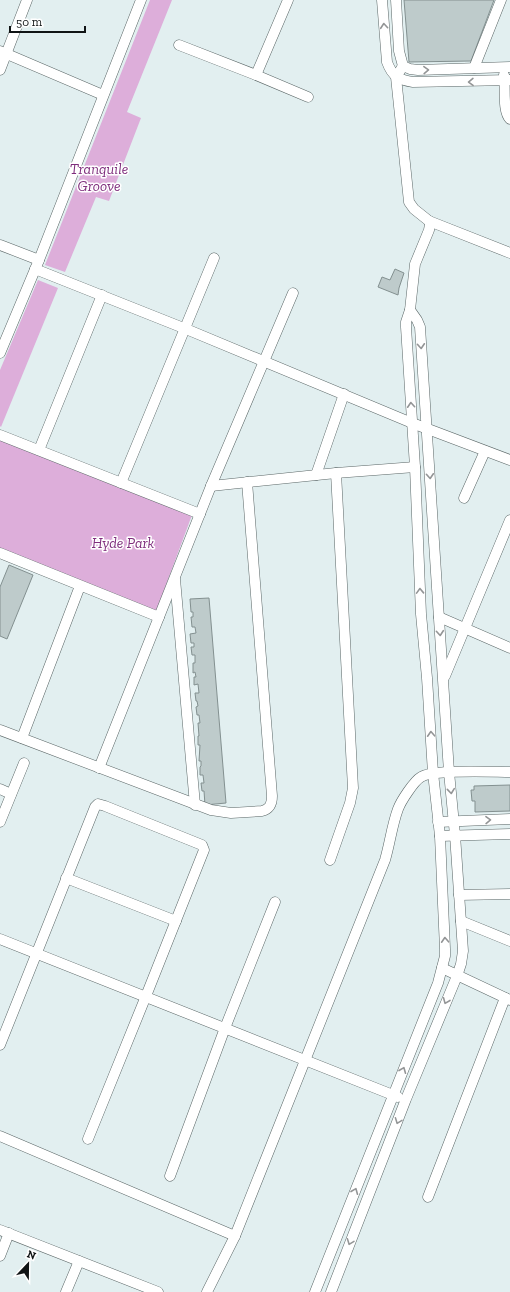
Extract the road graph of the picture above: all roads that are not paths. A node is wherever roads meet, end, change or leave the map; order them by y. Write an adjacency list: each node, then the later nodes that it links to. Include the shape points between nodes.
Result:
1 (27, 0): 8 (street)
2 (141, 0): 16 (street)
3 (288, 0): 13 (street)
4 (382, 0): 14 (street, one-way to 4, via 387,62)
5 (396, 0): 9 (street, via 399,51)
6 (501, 0): 11 (street)
7 (179, 45): 13 (street)
8 (3, 53): 12 (street); 16 (street)
9 (403, 66): 11 (street, one-way to 11, via 418,70); 14 (street)
10 (507, 67): 11 (street); 15 (street)
11 (474, 68)
12 (0, 70)
13 (256, 75): 17 (street)
14 (396, 77): 15 (street, one-way to 14, via 413,82); 19 (street, via 409,202)
15 (508, 81): 18 (street, via 506,115)
16 (104, 95): 23 (street)
17 (308, 98)
18 (510, 119)
19 (429, 221): 21 (street); 26 (street, via 430,227 416,264)
20 (0, 245): 23 (street)
21 (510, 253)
22 (214, 258): 27 (street)
23 (37, 264): 25 (street); 28 (street)
24 (293, 293): 29 (street)
25 (102, 295): 27 (street); 34 (street)
26 (410, 310): 31 (street, one-way to 26, via 406,327); 32 (street, one-way to 32, via 420,327)
27 (186, 329): 29 (street); 41 (street)
28 (0, 353)
29 (265, 362): 30 (street); 42 (street)
30 (344, 394): 31 (street); 39 (street)
31 (412, 423): 32 (street); 37 (street)
32 (427, 428): 35 (street); 50 (street, one-way to 50)
33 (0, 435): 34 (street)
34 (39, 450): 41 (street)
35 (485, 451): 36 (street); 43 (street)
36 (510, 460)
37 (415, 467): 38 (street); 60 (street, one-way to 37, via 428,678 421,614)
38 (336, 473): 39 (street); 71 (street, via 353,788)
39 (316, 475): 40 (street)
40 (247, 482): 42 (street); 63 (street, via 272,802 267,810 231,813)
41 (121, 483): 44 (street)
42 (211, 486): 44 (street)
43 (464, 498)
44 (200, 514): 47 (street)
45 (510, 520): 51 (street)
46 (0, 553): 48 (street)
47 (175, 578): 49 (street); 63 (street)
48 (80, 586): 49 (street); 55 (street)
49 (159, 617): 57 (street)
50 (439, 617): 51 (street); 53 (street, one-way to 53)
51 (465, 628): 52 (street); 53 (street)
52 (510, 648)
53 (444, 677): 58 (street)
54 (0, 730): 55 (street)
55 (22, 738): 57 (street)
56 (24, 762): 62 (street)
57 (99, 768): 63 (street)
58 (449, 772): 59 (street); 60 (street); 65 (street, one-way to 65)
59 (510, 772)
60 (433, 773): 67 (street); 87 (street, via 421,777 398,808 385,860)
61 (0, 789): 62 (street)
62 (11, 794): 66 (street)
63 (195, 804)
64 (510, 819): 65 (street, one-way to 64)
65 (454, 820): 67 (street); 70 (street)
66 (0, 822)
67 (438, 822): 69 (street)
68 (510, 834): 70 (street)
69 (440, 836): 70 (street); 81 (street, one-way to 69, via 445,949)
70 (455, 836): 74 (street)
71 (330, 860)
72 (66, 878): 76 (street); 76 (street, via 93,810 98,804 105,806 199,844 203,848); 80 (street)
73 (510, 894): 74 (street)
74 (459, 895): 77 (street)
75 (275, 902): 85 (street)
76 (176, 921): 83 (street)
77 (461, 921): 79 (street); 82 (street, via 462,951)
78 (0, 939): 80 (street)
79 (510, 941)
80 (36, 954): 83 (street); 86 (street)
81 (442, 968): 82 (street); 88 (street, one-way to 81)
82 (457, 976): 84 (street); 89 (street, one-way to 89)
83 (146, 996): 85 (street); 91 (street)
84 (507, 999): 93 (street)
85 (225, 1028): 87 (street); 92 (street)
86 (0, 1045)
87 (305, 1060): 88 (street); 95 (street)
88 (393, 1095): 89 (street); 101 (street, one-way to 88)
89 (406, 1100): 102 (street, one-way to 102)
90 (0, 1136): 95 (street)
91 (88, 1139)
92 (170, 1176)
93 (428, 1197)
94 (5, 1231): 96 (street); 97 (street)
95 (235, 1236): 100 (street)
96 (0, 1256)
97 (79, 1261): 98 (street); 99 (street)
98 (66, 1292)
99 (158, 1292)
100 (207, 1292)
101 (315, 1292)
102 (331, 1292)

